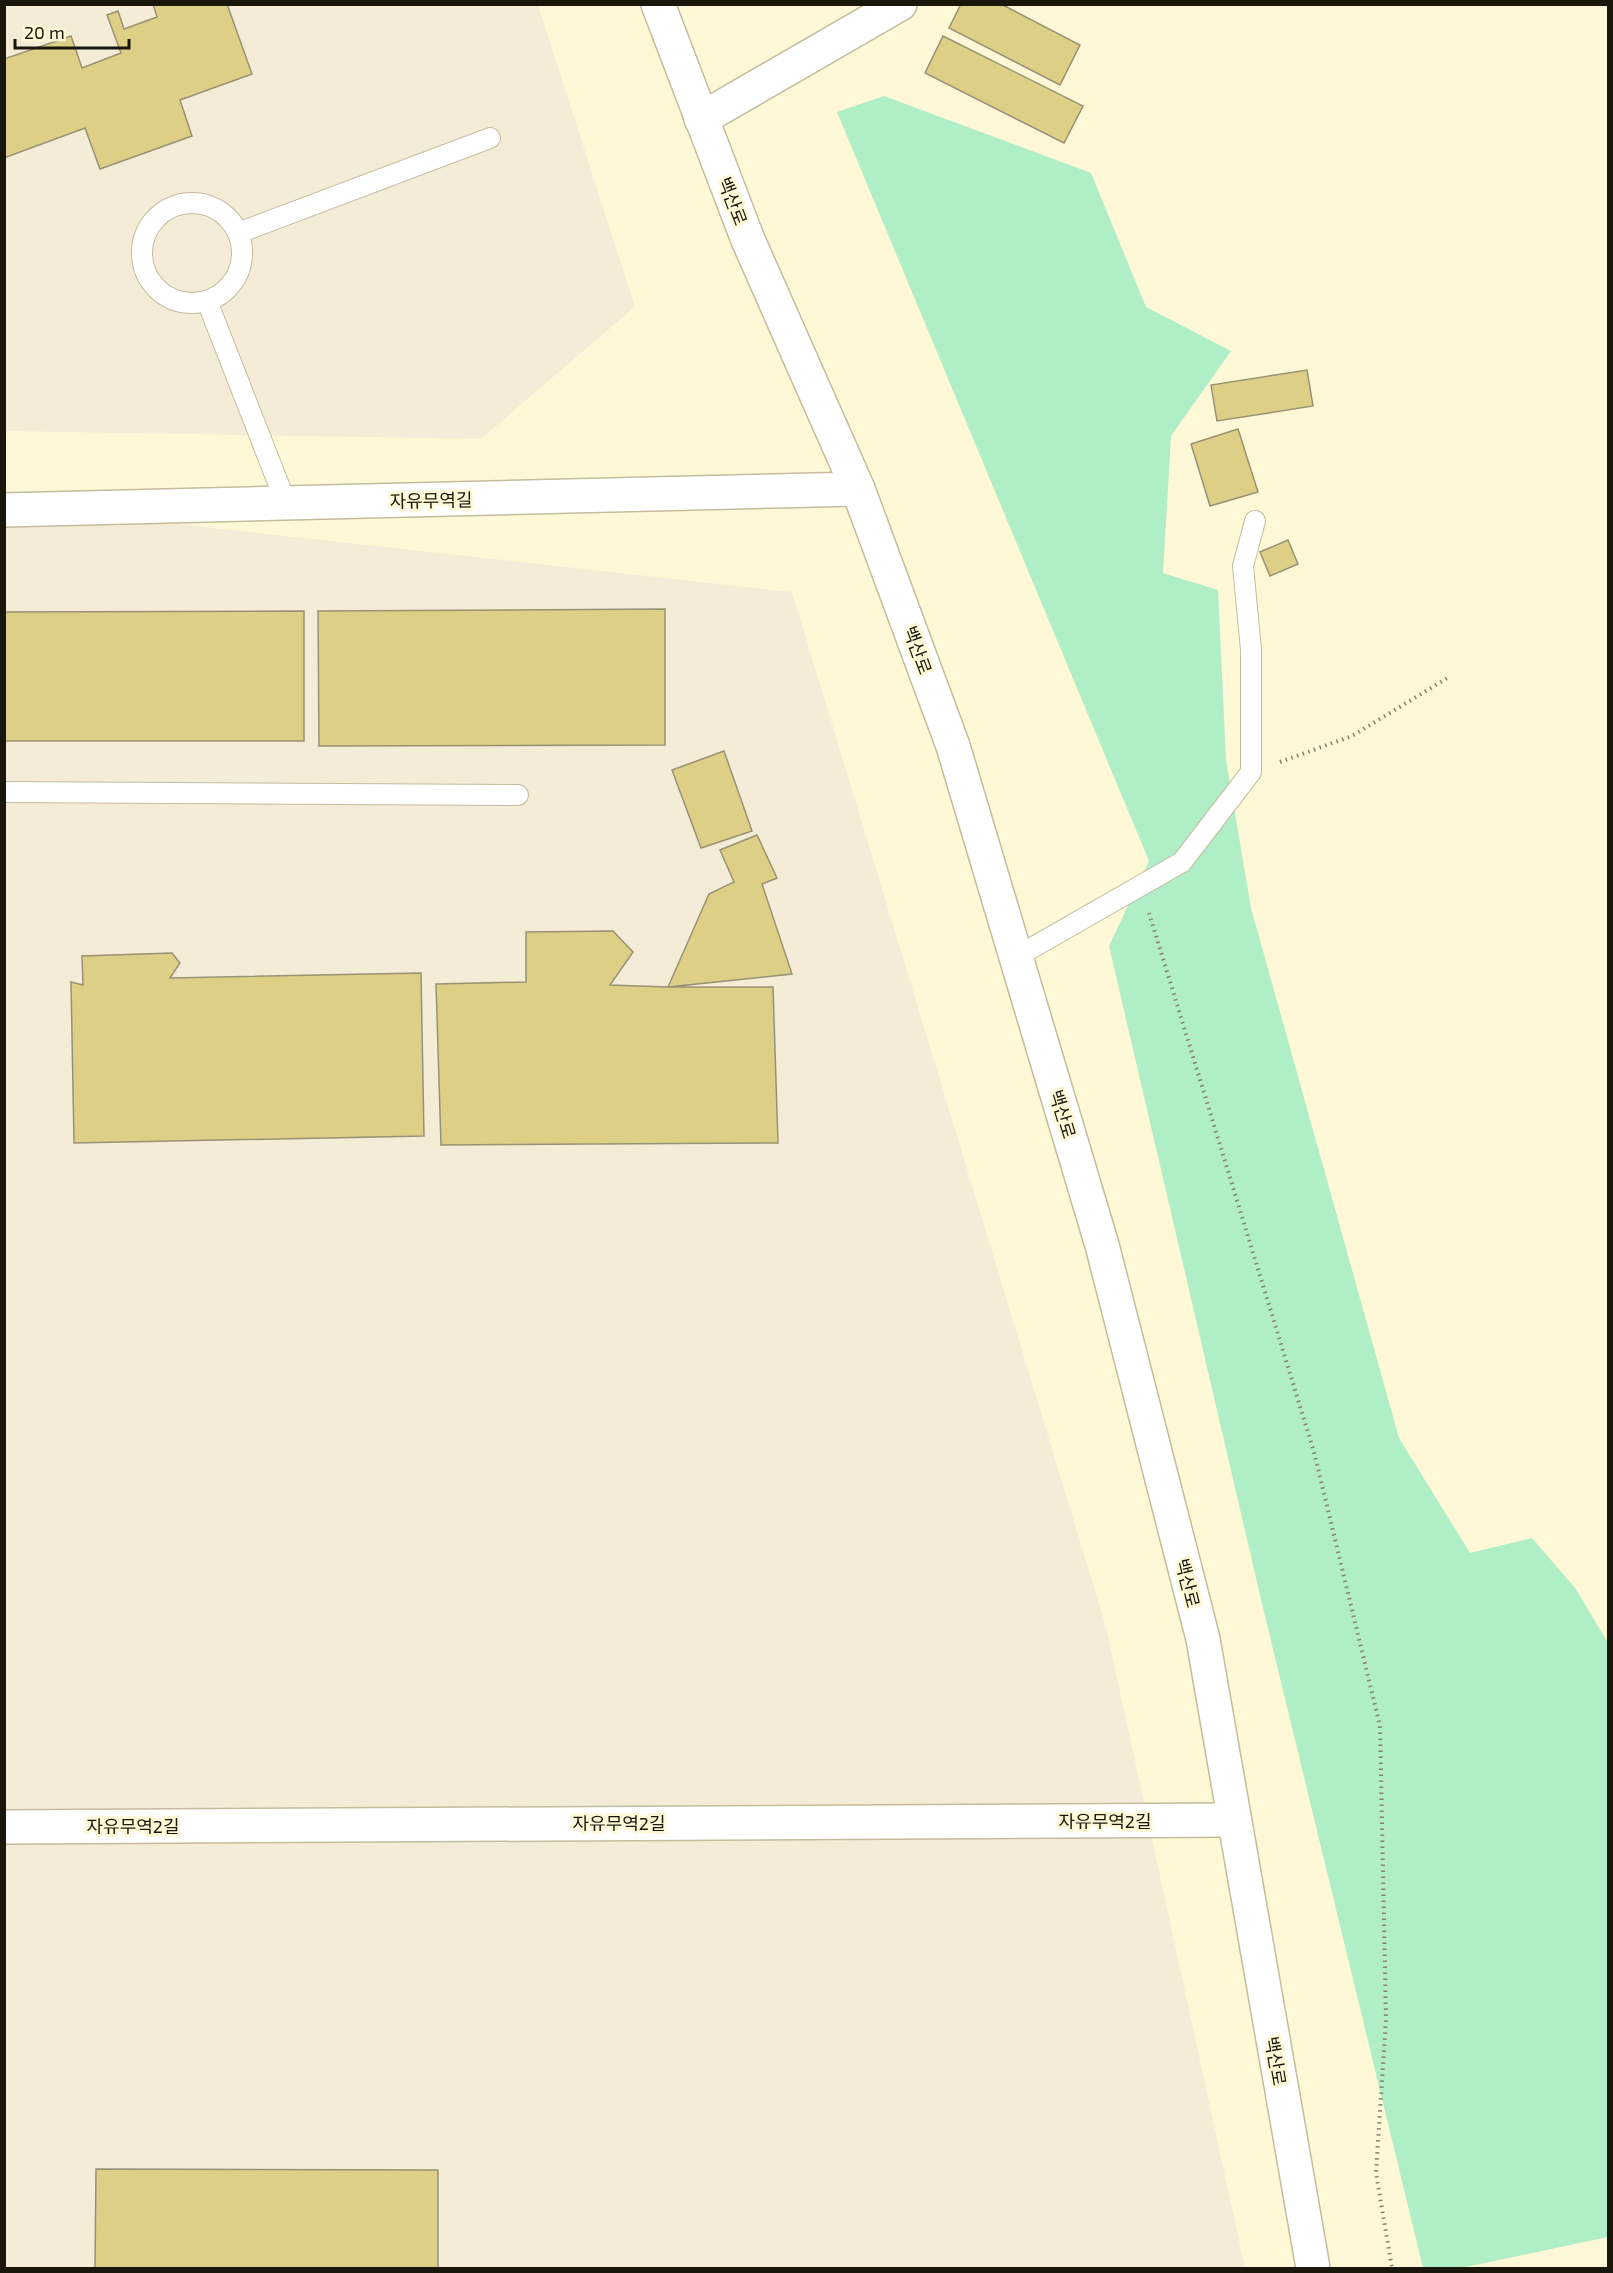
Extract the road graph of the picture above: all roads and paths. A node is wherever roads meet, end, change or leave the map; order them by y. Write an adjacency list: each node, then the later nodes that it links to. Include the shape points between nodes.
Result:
1 (658, 4): 3 (main road, 백산로)
2 (900, 4): 3 (main road)
3 (701, 119): 7 (main road, 백산로, via 748,240)
4 (490, 138): 5 (lane)
5 (238, 233): 6 (lane, via 242,249 240,266 222,293); 6 (lane, via 216,209 183,204 167,209 146,233 141,249 143,265 160,292 191,303)
6 (207, 301): 8 (lane)
7 (858, 489): 8 (main road, 자유무역길); 16 (main road, 백산로, via 953,746)
8 (286, 503): 9 (main road, 자유무역길)
9 (4, 510)
10 (1255, 521): 12 (lane, via 1243,566 1251,650)
11 (1449, 677): 12 (path, via 1352,736)
12 (1251, 772): 15 (lane, via 1182,862)
13 (4, 792): 14 (lane)
14 (518, 795)
15 (1141, 886): 16 (lane); 20 (path, via 1314,1452 1380,1726 1386,2019 1376,2173)
16 (1016, 957): 17 (main road, 백산로, via 1102,1245 1203,1639)
17 (1234, 1820): 18 (main road, 자유무역2길); 19 (main road, 백산로)
18 (4, 1827)
19 (1313, 2268)
20 (1392, 2268)

